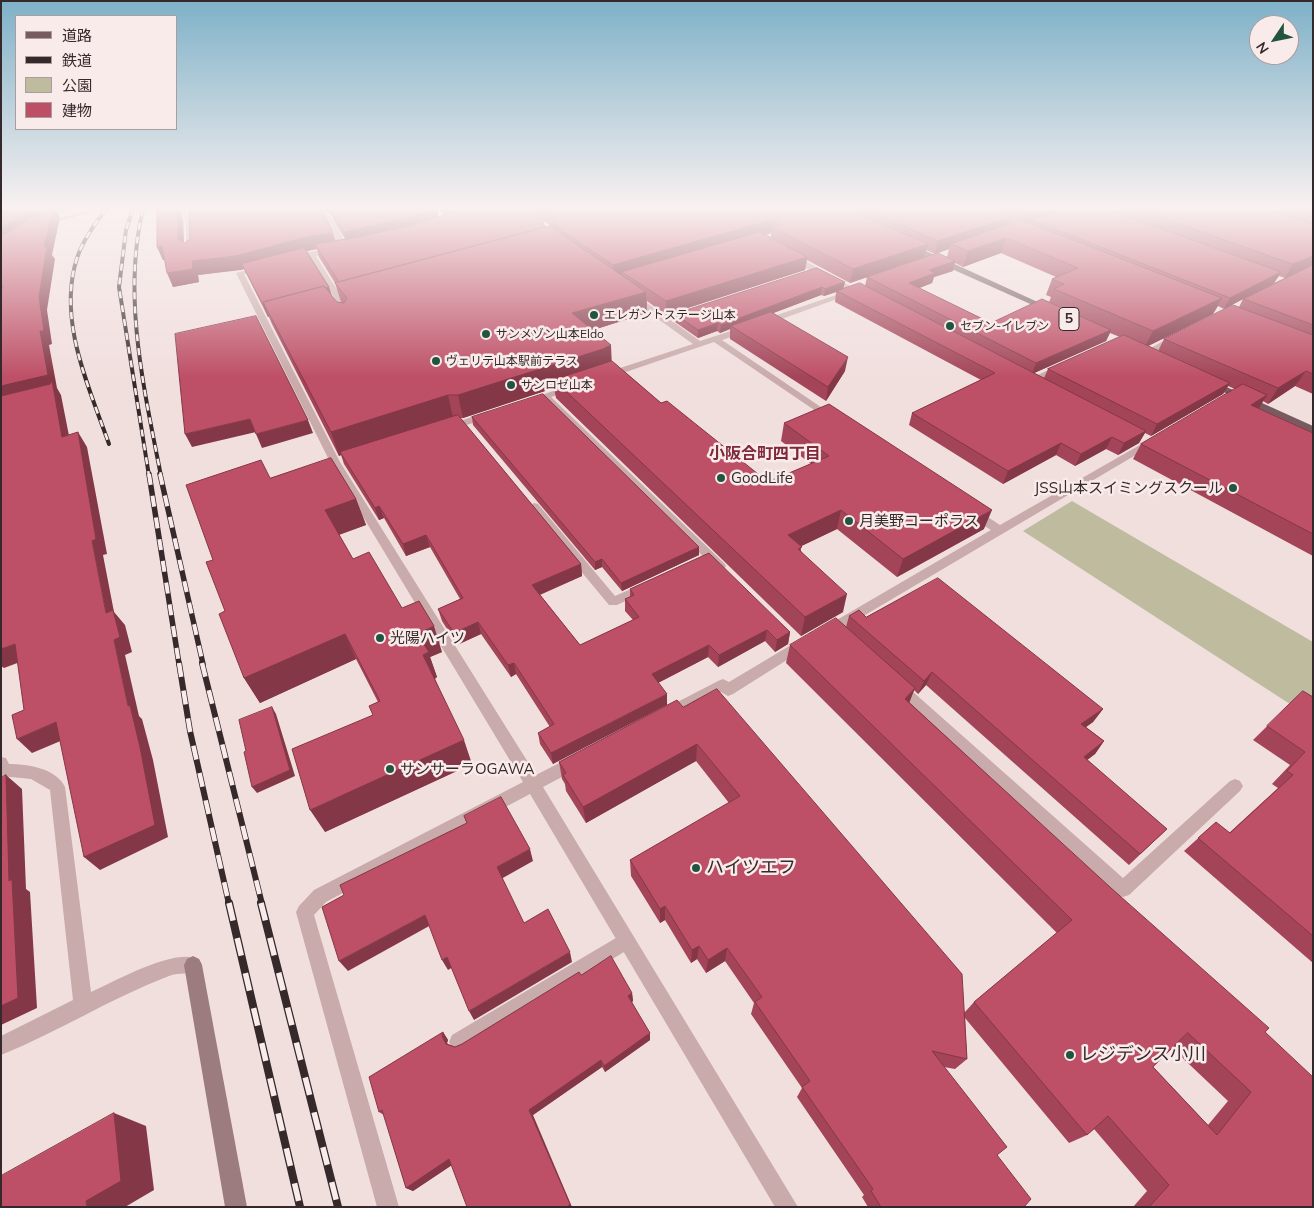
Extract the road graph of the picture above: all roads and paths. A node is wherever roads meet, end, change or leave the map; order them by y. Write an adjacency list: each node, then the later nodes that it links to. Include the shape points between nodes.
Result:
1 (269, 265): 44 (street, via 240,273 269,321 340,460)
2 (318, 265): 10 (street)
3 (808, 265): 5 (street)
4 (958, 265): 11 (main road, 5)
5 (817, 270): 6 (street); 7 (street)
6 (808, 273)
7 (855, 288): 9 (street); 15 (street)
8 (628, 294): 13 (street)
9 (868, 294)
10 (341, 304)
11 (1055, 312)
12 (674, 317): 13 (street)
13 (665, 320): 16 (street)
14 (1180, 336): 17 (street)
15 (715, 339): 16 (street); 29 (street)
16 (700, 345): 21 (street)
17 (1142, 352): 18 (main road)
18 (1155, 357)
19 (1072, 362): 22 (street)
20 (1199, 377): 24 (main road)
21 (600, 378)
22 (1032, 380)
23 (582, 384): 25 (street)
24 (1234, 394): 26 (street); 31 (main road)
25 (545, 396): 27 (street); 36 (street, via 706,559)
26 (1222, 401)
27 (518, 405)
28 (500, 411): 30 (street, via 467,427 457,422)
29 (837, 422)
30 (438, 428)
31 (1313, 430)
32 (1150, 439): 35 (street)
33 (526, 498): 37 (street, via 613,602)
34 (967, 509): 35 (street)
35 (1000, 531): 38 (street)
36 (731, 578)
37 (658, 582)
38 (833, 628): 39 (street); 41 (street, via 797,641 728,690 723,685)
39 (848, 641)
40 (884, 674): 45 (street, via 1123,889)
41 (654, 721)
42 (584, 758): 44 (street)
43 (1, 763): 48 (street, via 2,770 34,773 57,787)
44 (532, 785): 46 (street); 52 (street, via 320,896 305,912)
45 (1235, 786)
46 (626, 941): 49 (street); 53 (street)
47 (193, 966): 48 (street, via 171,966); 51 (street)
48 (83, 1005): 50 (street)
49 (459, 1042)
50 (1, 1046)
51 (236, 1207)
52 (388, 1207)
53 (787, 1207)

